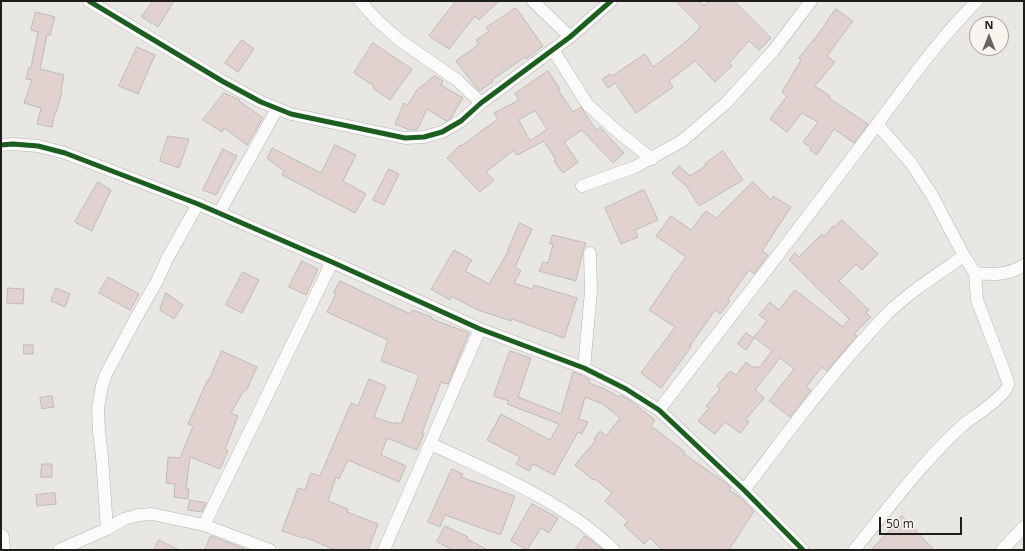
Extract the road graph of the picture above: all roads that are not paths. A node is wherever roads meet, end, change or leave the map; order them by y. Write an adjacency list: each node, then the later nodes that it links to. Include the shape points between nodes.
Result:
1 (89, 1): 10 (street, via 222,81)
2 (360, 1): 9 (street, via 398,39 457,80)
3 (533, 1): 7 (street)
4 (611, 1): 7 (street)
5 (811, 1): 13 (street, via 774,50 726,103 682,141)
6 (977, 1): 11 (street, via 913,75)
7 (570, 37): 8 (street)
8 (553, 50): 9 (street); 13 (street, via 588,105)
9 (481, 103): 10 (street, via 461,121 442,132 424,137 405,138)
10 (277, 109): 16 (street)
11 (878, 124): 18 (street, via 933,197); 24 (street)
12 (1, 145): 15 (street, via 38,146 65,153)
13 (652, 159): 14 (street)
14 (582, 186)
15 (198, 204): 16 (street); 29 (street, via 106,374 102,386 98,408)
16 (219, 213): 19 (street)
17 (590, 252): 23 (street, via 591,291)
18 (964, 256): 21 (street); 26 (street, via 887,314 831,376)
19 (332, 262): 22 (street); 27 (street)
20 (1024, 265): 21 (street, via 1015,271 993,275)
21 (975, 273): 37 (street, via 977,300 1008,384 1003,394 955,432 928,461)
22 (480, 330): 23 (street); 25 (street)
23 (584, 368): 24 (street, via 626,389)
24 (659, 410): 26 (street)
25 (431, 444): 34 (street); 35 (street, via 555,505 599,536)
26 (744, 490): 36 (street)
27 (204, 525): 29 (street, via 152,514 124,519); 33 (street)
28 (1024, 527): 38 (street)
29 (107, 529): 32 (street)
30 (1, 537): 31 (street)
31 (2, 550)
32 (59, 550)
33 (270, 550)
34 (384, 550)
35 (614, 550)
36 (803, 550)
37 (854, 550)
38 (1002, 550)

